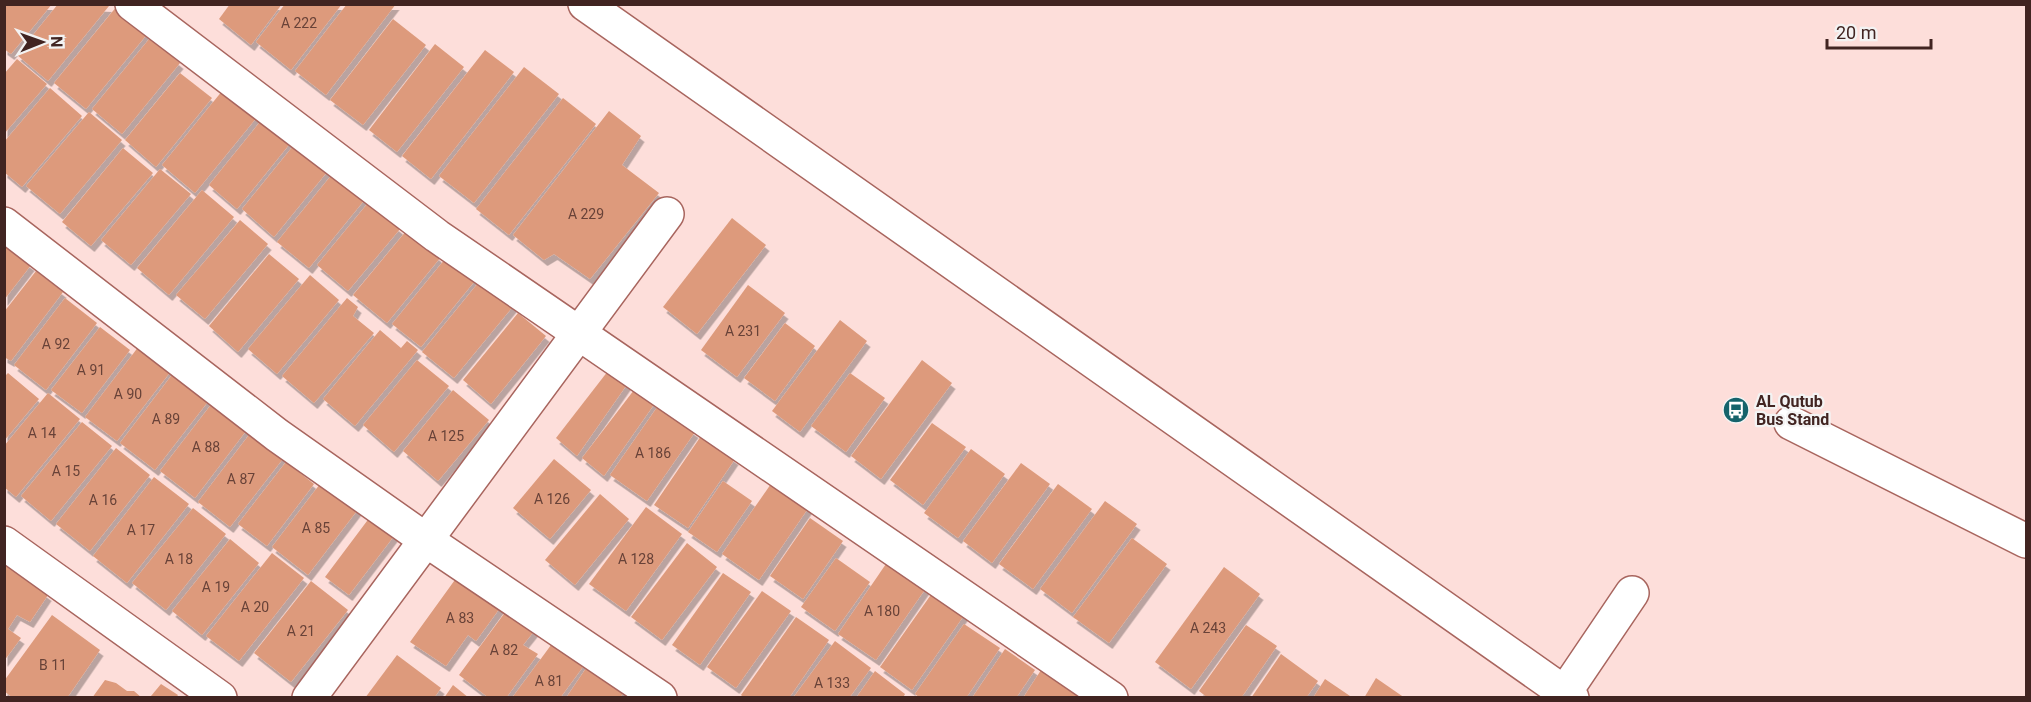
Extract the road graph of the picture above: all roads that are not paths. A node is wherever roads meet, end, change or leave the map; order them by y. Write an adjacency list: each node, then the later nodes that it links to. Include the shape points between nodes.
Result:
1 (132, 4): 5 (street, via 437,236)
2 (585, 4): 11 (street)
3 (667, 214): 5 (street)
4 (4, 224): 7 (street, via 277,435)
5 (580, 332): 7 (street); 15 (street)
6 (1791, 423): 8 (street)
7 (426, 540): 13 (street); 14 (street)
8 (2026, 541)
9 (4, 543): 12 (street)
10 (1632, 593): 11 (street)
11 (1566, 696)
12 (220, 698)
13 (309, 698)
14 (660, 698)
15 (1111, 698)

